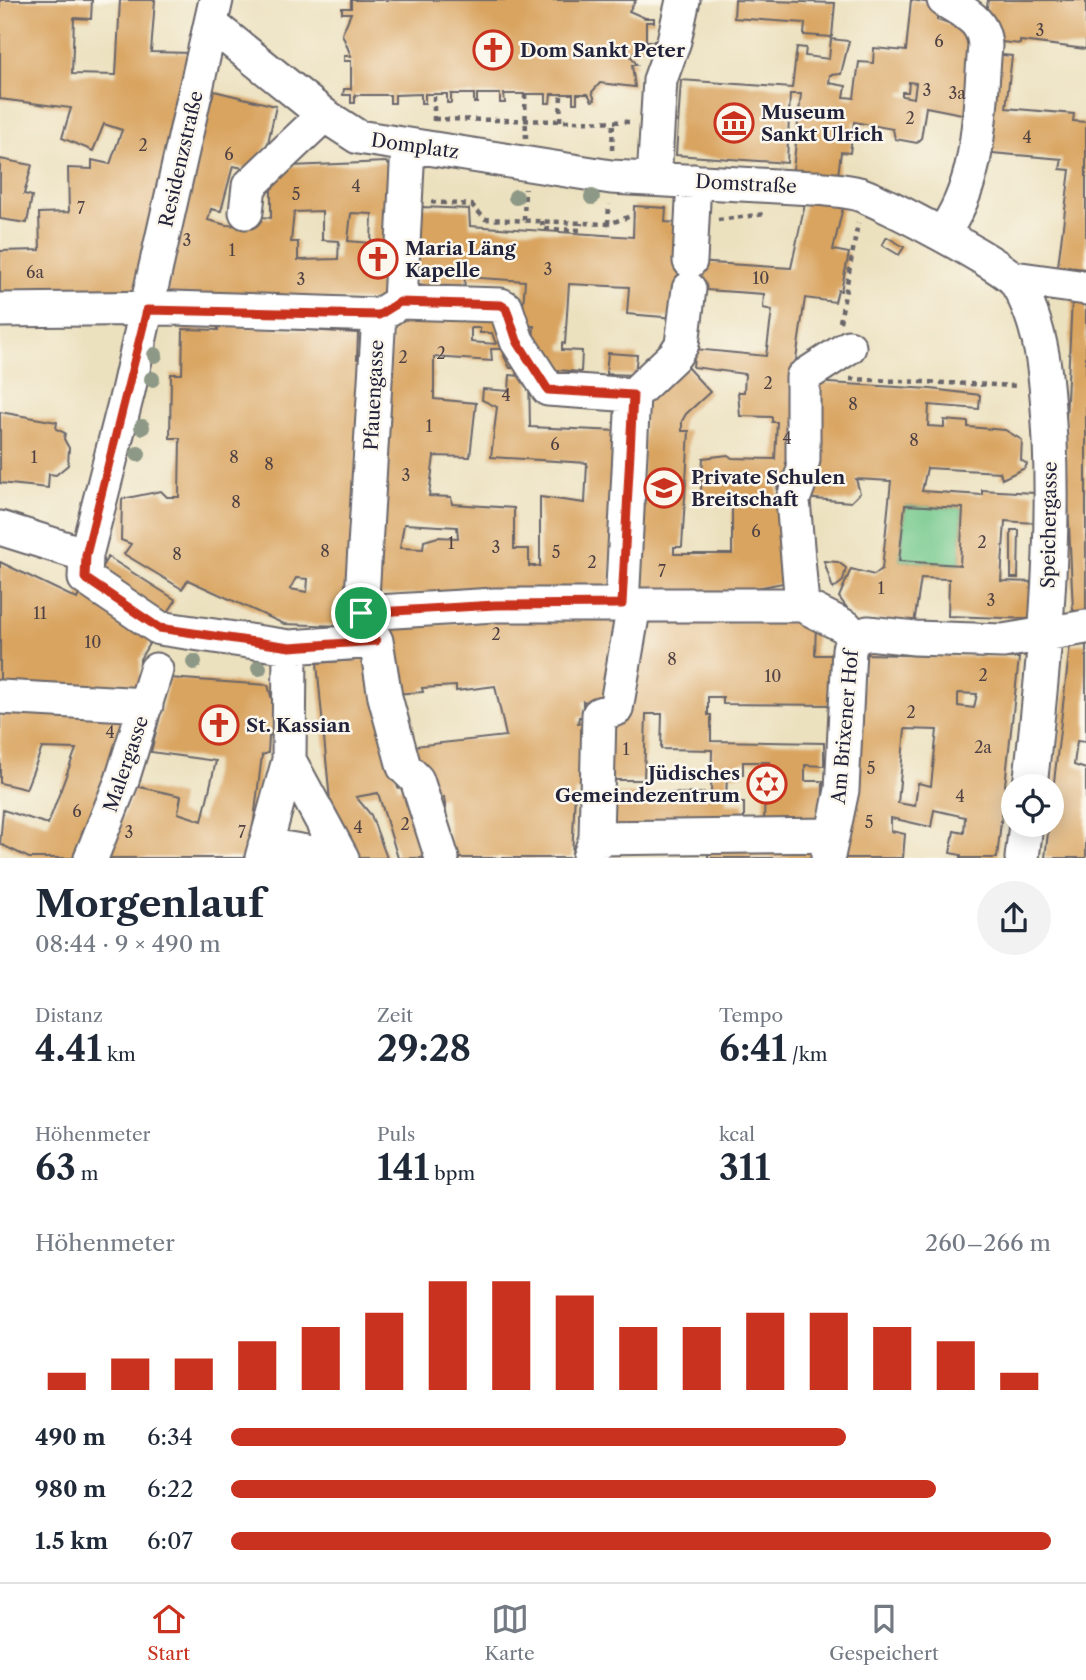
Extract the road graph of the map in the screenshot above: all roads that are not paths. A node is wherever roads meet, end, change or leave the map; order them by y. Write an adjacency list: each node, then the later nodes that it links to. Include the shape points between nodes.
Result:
1 (682, 0): 6 (street, via 660,80 655,122)
2 (944, 0): 8 (street, via 977,20 985,34 969,185)
3 (214, 12): 4 (street, Domplatz); 11 (street, Residenzstraße)
4 (324, 115): 5 (street, Domplatz, via 358,137); 7 (street, via 249,186)
5 (408, 147): 6 (street, Domplatz, via 611,177); 12 (street, Pfauengasse, via 406,201)
6 (676, 180): 8 (street, Domstraße, via 858,194 870,213); 15 (street, via 692,218 682,344)
7 (246, 212)
8 (942, 234): 9 (street, Domstraße)
9 (1014, 278): 10 (street); 22 (street, Speichergasse, via 1033,316 1043,356 1052,486)
10 (1086, 288)
11 (157, 304): 12 (street); 13 (street); 17 (street, Residenzstraße)
12 (389, 308): 15 (street, via 501,305 527,360 548,390); 20 (street, Pfauengasse)
13 (0, 310)
14 (841, 351): 19 (street, via 803,377 802,468 793,500)
15 (633, 395): 18 (street)
16 (1, 532): 17 (street)
17 (86, 555): 24 (street, via 85,578 159,628)
18 (628, 605): 19 (street); 20 (street, via 483,606); 32 (street, via 616,709 599,714)
19 (802, 605): 23 (street, via 846,627)
20 (368, 627): 24 (street); 36 (street, Pfauengasse, via 404,767 418,780)
21 (1086, 627): 22 (street)
22 (1047, 631): 23 (street, via 1003,641 869,633); 29 (street, Speichergasse)
23 (855, 638): 31 (street, Am Brixener Hof, via 849,649 842,790)
24 (290, 647): 28 (street)
25 (156, 670): 27 (street, Malergasse)
26 (0, 697): 27 (street)
27 (146, 705): 34 (street, Malergasse)
28 (289, 760): 33 (street); 35 (street)
29 (1031, 774)
30 (1024, 837): 37 (street)
31 (830, 846): 32 (street)
32 (592, 848)
33 (263, 851): 35 (street)
34 (92, 858)
35 (342, 858)
36 (442, 858)
37 (1022, 858)

